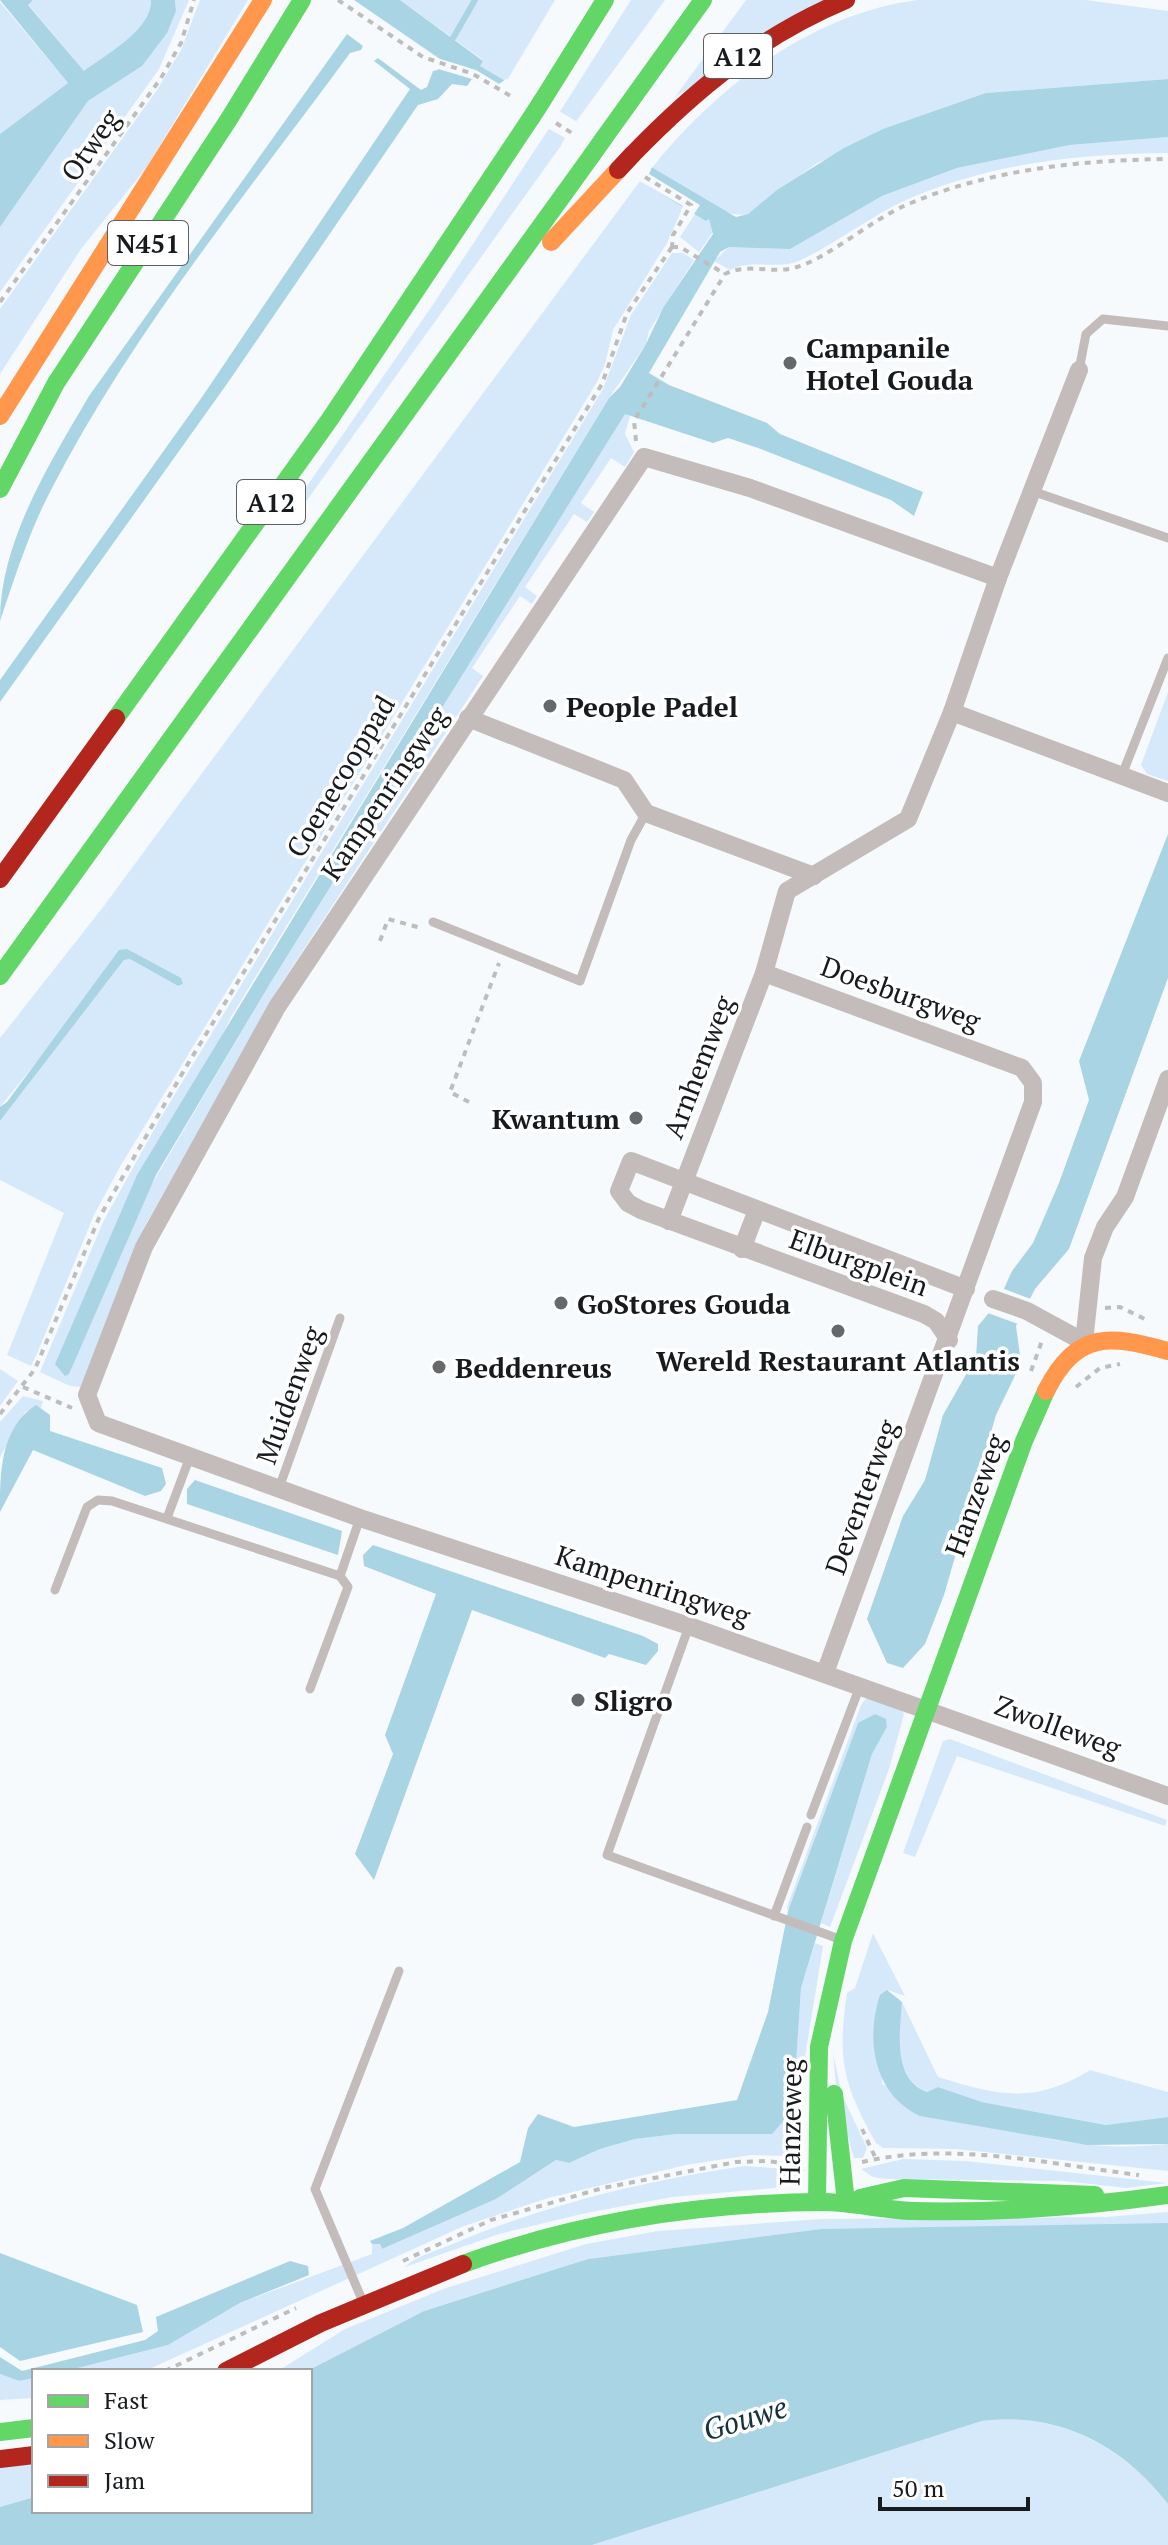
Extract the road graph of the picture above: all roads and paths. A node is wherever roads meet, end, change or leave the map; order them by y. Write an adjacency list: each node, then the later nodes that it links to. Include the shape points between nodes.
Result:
1 (194, 0): 13 (path, Otweg, via 181,43 161,78)
2 (263, 0): 17 (main road, N451)
3 (302, 0): 19 (main road, N451, via 56,383)
4 (338, 0): 8 (path)
5 (605, 0): 30 (main road, A12, bridge, via 338,407)
6 (703, 0): 15 (main road, A12, bridge)
7 (846, 0): 15 (main road, A12, bridge, via 783,28 692,92)
8 (436, 63)
9 (1168, 159): 12 (path, via 1059,165 981,180 907,205 797,267 738,267)
10 (683, 220): 11 (path, Coenecooppad)
11 (672, 247): 12 (path); 50 (path, Coenecooppad, via 627,313 602,384 107,1204)
12 (725, 274): 18 (path)
13 (0, 302)
14 (1168, 326): 16 (lane, via 1103,319 1086,334)
15 (457, 341): 35 (main road, A12)
16 (1079, 370): 20 (street)
17 (0, 416)
18 (634, 421)
19 (0, 489)
20 (1032, 491): 21 (lane); 22 (street)
21 (1168, 538)
22 (998, 578): 24 (street); 25 (street, Kampenringweg, via 750,488 644,457)
23 (1168, 658): 26 (lane)
24 (952, 712): 26 (street); 29 (street, via 908,819)
25 (468, 718): 28 (street, via 624,780); 52 (street, Kampenringweg, via 277,1007 144,1247 87,1395)
26 (1122, 775): 27 (street)
27 (1168, 793)
28 (646, 813): 29 (street); 33 (lane, via 631,840 580,981)
29 (814, 876): 34 (street, via 787,891)
30 (0, 879)
31 (433, 922): 32 (path, via 431,931 388,919); 33 (lane)
32 (380, 941)
33 (504, 950): 37 (path, via 450,1092)
34 (764, 973): 38 (street, Arnhemweg); 42 (street, Doesburgweg, via 1022,1068 1033,1083 1033,1102)
35 (0, 976)
36 (1168, 1079): 44 (street, via 1125,1197 1093,1258)
37 (469, 1102)
38 (684, 1181): 39 (street, Elburgplein); 40 (street); 40 (street, Elburgplein, via 631,1161 619,1191 628,1203)
39 (757, 1210): 41 (street, Elburgplein); 42 (street, Elburgplein)
40 (669, 1221): 41 (street, Elburgplein)
41 (742, 1249): 47 (street, Elburgplein, via 924,1314)
42 (966, 1289): 47 (street, Doesburgweg)
43 (993, 1299): 48 (street)
44 (1088, 1309): 46 (path, via 1120,1307); 48 (street)
45 (340, 1318): 54 (lane, Muidenweg)
46 (1158, 1326)
47 (949, 1340): 60 (street, Deventerweg)
48 (1084, 1342): 49 (main road, via 1105,1336 1130,1338); 63 (main road, Hanzeweg, via 1046,1390 1024,1441)
49 (1168, 1351)
50 (23, 1387): 51 (path, Coenecooppad); 52 (path)
51 (0, 1414)
52 (97, 1418): 53 (street, Kampenringweg, via 98,1423)
53 (191, 1454): 54 (street, Kampenringweg); 55 (lane)
54 (279, 1488): 56 (street, Kampenringweg)
55 (167, 1518): 57 (lane); 58 (lane, via 112,1501 98,1500 87,1507)
56 (360, 1518): 57 (lane); 59 (street, Kampenringweg)
57 (340, 1576): 62 (lane, via 348,1587)
58 (55, 1590)
59 (689, 1626): 60 (street, Kampenringweg); 67 (lane, via 607,1855)
60 (825, 1673): 61 (street, Kampenringweg)
61 (860, 1686): 63 (street, Kampenringweg); 65 (lane)
62 (310, 1689)
63 (928, 1709): 64 (street, Zwolleweg); 68 (main road, Hanzeweg)
64 (1168, 1796)
65 (811, 1815)
66 (807, 1827): 67 (lane)
67 (778, 1917): 68 (lane)
68 (834, 1938): 70 (main road, Hanzeweg)
69 (399, 1971): 76 (lane, via 315,2189)
70 (830, 1995): 71 (main road, Hanzeweg, via 828,2052); 74 (main road, Hanzeweg, via 819,2047)
71 (842, 2163): 72 (path, via 900,2153 941,2154); 75 (main road, Hanzeweg)
72 (1150, 2176)
73 (1168, 2195): 75 (main road, via 1057,2210 904,2211)
74 (817, 2202): 75 (main road); 76 (main road, via 696,2209 604,2223 477,2260)
75 (846, 2202)
76 (365, 2306): 79 (main road)
77 (193, 2358): 78 (path)
78 (169, 2369)
79 (230, 2369)
80 (32, 2428): 81 (main road)
81 (0, 2432)
82 (32, 2455): 83 (main road)
83 (0, 2459)

